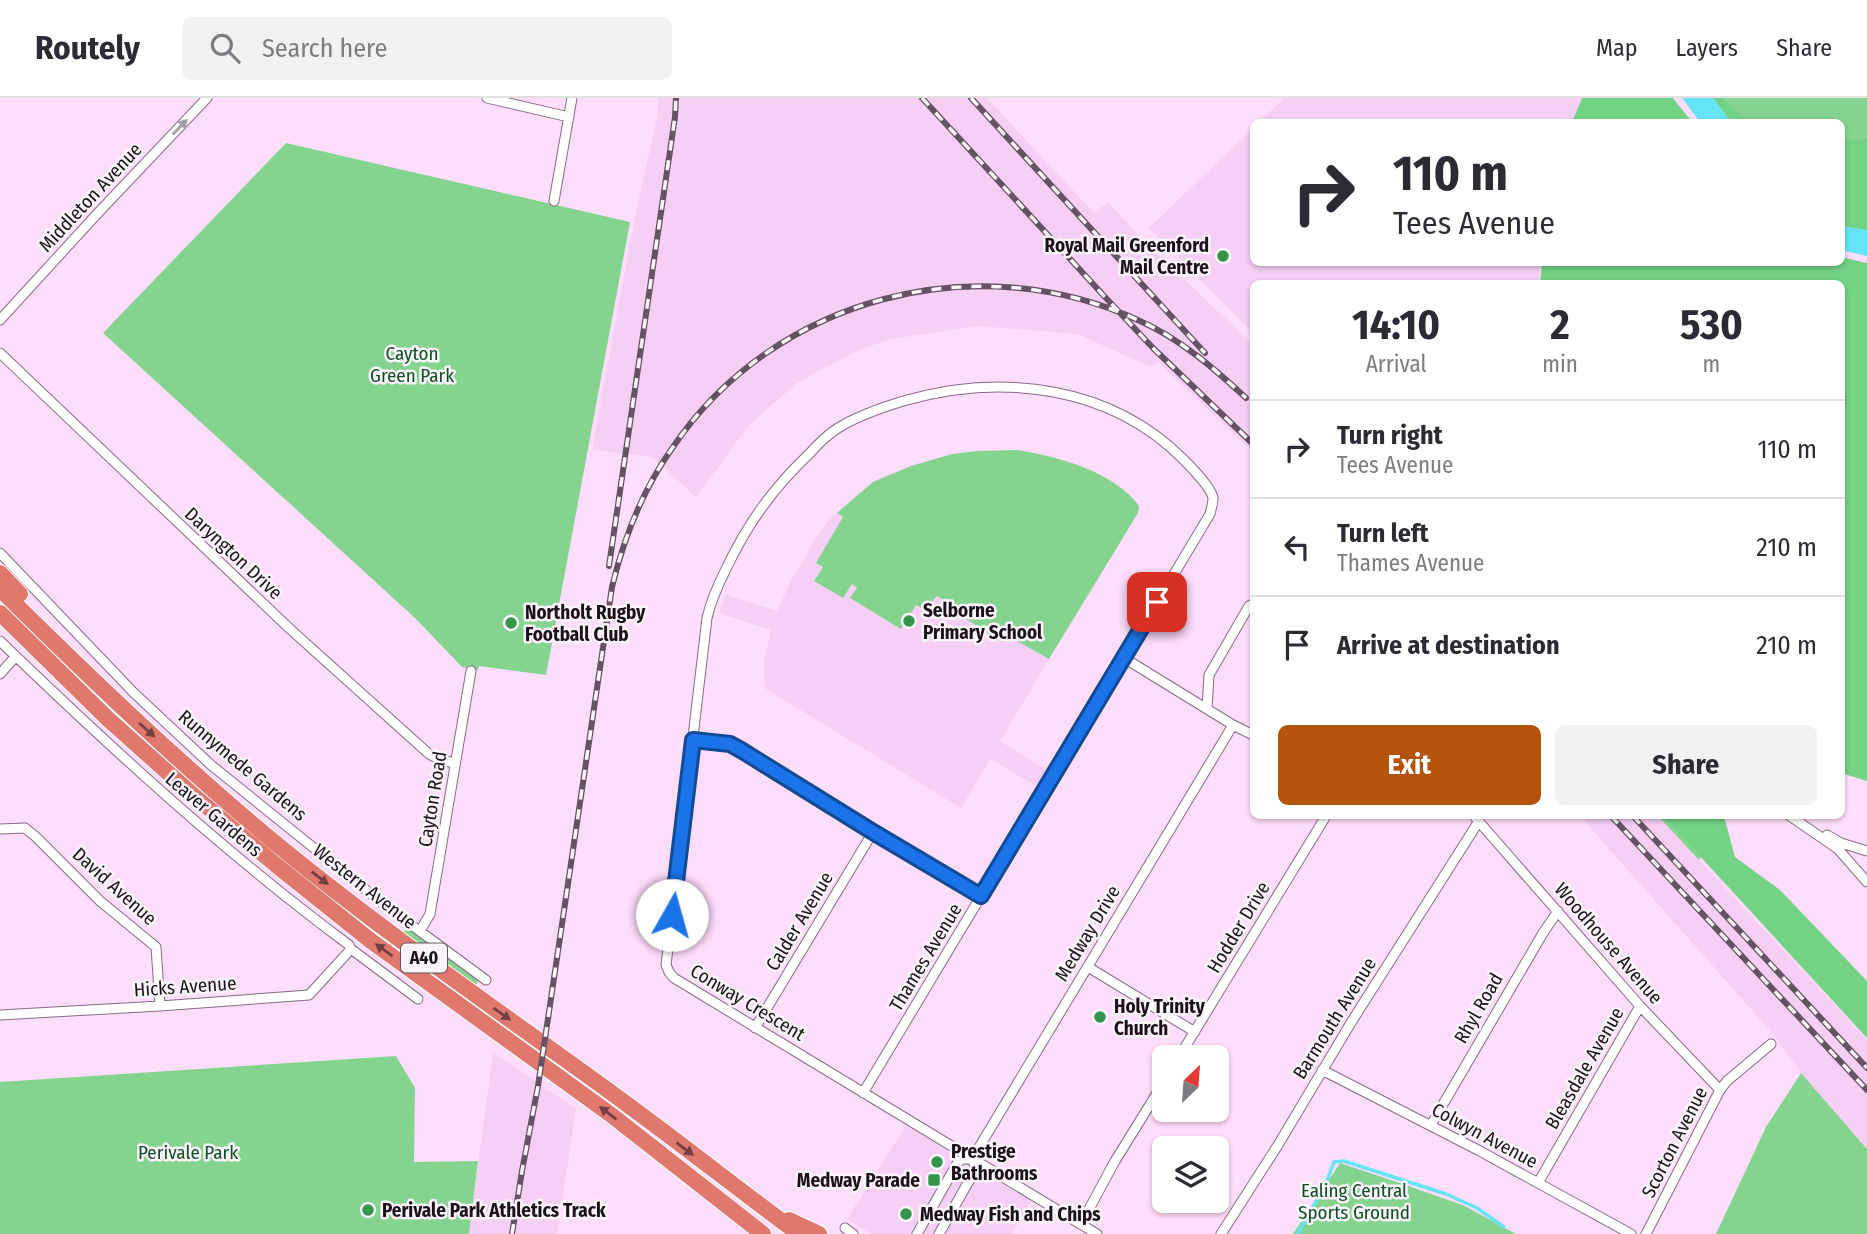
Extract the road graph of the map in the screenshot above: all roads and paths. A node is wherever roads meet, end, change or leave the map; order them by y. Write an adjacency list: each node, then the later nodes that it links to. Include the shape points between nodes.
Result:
1 (207, 98): 6 (street, Middleton Avenue, one-way to 1)
2 (487, 98): 4 (street)
3 (572, 98): 4 (street)
4 (569, 117): 5 (street)
5 (554, 201)
6 (0, 320)
7 (0, 353): 26 (street, Daryngton Drive, via 290,629 429,754)
8 (1210, 514): 17 (street, Thames Avenue); 25 (street, Conway Crescent, via 1213,495 1173,449 1122,416 1065,394 985,386 952,390 864,415 837,429 793,468 770,494 734,552 707,618)
9 (0, 553): 38 (street, Runnymede Gardens, via 134,693 211,765)
10 (0, 573): 20 (highway, A40, via 48,623)
11 (0, 589): 20 (highway, Western Avenue / A40)
12 (1250, 606): 21 (street, via 1209,675)
13 (0, 613): 22 (highway, A40)
14 (0, 628): 22 (highway, A40, via 70,693)
15 (0, 641): 16 (street, Leaver Gardens)
16 (16, 656): 19 (street); 39 (street, Leaver Gardens, via 152,784)
17 (1124, 657): 21 (street); 36 (street, Thames Avenue)
18 (471, 671): 26 (street, Cayton Road)
19 (0, 674)
20 (96, 684): 57 (highway, Western Avenue / A40, one-way to 57, via 205,783 326,883)
21 (1207, 709): 23 (street)
22 (108, 719): 59 (highway, Western Avenue / A40, one-way to 22, via 610,1114 371,941)
23 (1233, 725): 24 (street); 40 (street, Medway Drive)
24 (1250, 734)
25 (693, 740): 33 (street, via 730,744); 46 (street, Conway Crescent, via 666,965 674,978)
26 (455, 763): 38 (street, Cayton Road, via 430,914)
27 (1324, 819): 47 (street, Hodder Drive)
28 (1476, 819): 50 (street, Barmouth Avenue)
29 (1478, 819): 37 (street, Woodhouse Avenue)
30 (1794, 819): 35 (street, via 1838,849)
31 (1796, 819): 34 (street)
32 (0, 829): 43 (street, David Avenue, via 25,828 100,901 156,947)
33 (873, 832): 36 (street); 46 (street, Calder Avenue)
34 (1867, 851)
35 (1867, 881)
36 (981, 896): 52 (street, Thames Avenue)
37 (1558, 911): 44 (street, Woodhouse Avenue); 54 (street, Rhyl Road)
38 (420, 931): 41 (street, Runnymede Gardens)
39 (351, 949): 42 (street, Leaver Gardens); 43 (street, Hicks Avenue, via 309,995)
40 (1088, 967): 47 (street); 55 (street, Medway Drive)
41 (486, 980)
42 (418, 999)
43 (160, 1006): 45 (street, Hicks Avenue)
44 (1640, 1006): 51 (street, Woodhouse Avenue); 56 (street, Bleasdale Avenue)
45 (0, 1015)
46 (755, 1028): 52 (street, Conway Crescent)
47 (1195, 1032): 49 (street, Hodder Drive)
48 (1771, 1044): 51 (street, Scorton Avenue)
49 (1187, 1045)
50 (1322, 1070): 54 (street, Colwyn Avenue); 65 (street, Barmouth Avenue)
51 (1720, 1090): 67 (street, Scorton Avenue)
52 (863, 1093): 55 (street, Conway Crescent)
53 (1152, 1101): 58 (street)
54 (1431, 1125): 56 (street, Colwyn Avenue)
55 (972, 1158): 58 (street); 62 (street, via 958,1162); 63 (street, via 974,1172)
56 (1538, 1183): 66 (street, Colwyn Avenue)
57 (768, 1211): 60 (highway, Western Avenue / A40); 61 (highway, A40)
58 (1081, 1224): 64 (street)
59 (761, 1233)
60 (799, 1234)
61 (819, 1234)
62 (917, 1234)
63 (939, 1234)
64 (1097, 1234)
65 (1221, 1234)
66 (1630, 1234)
67 (1646, 1234)

